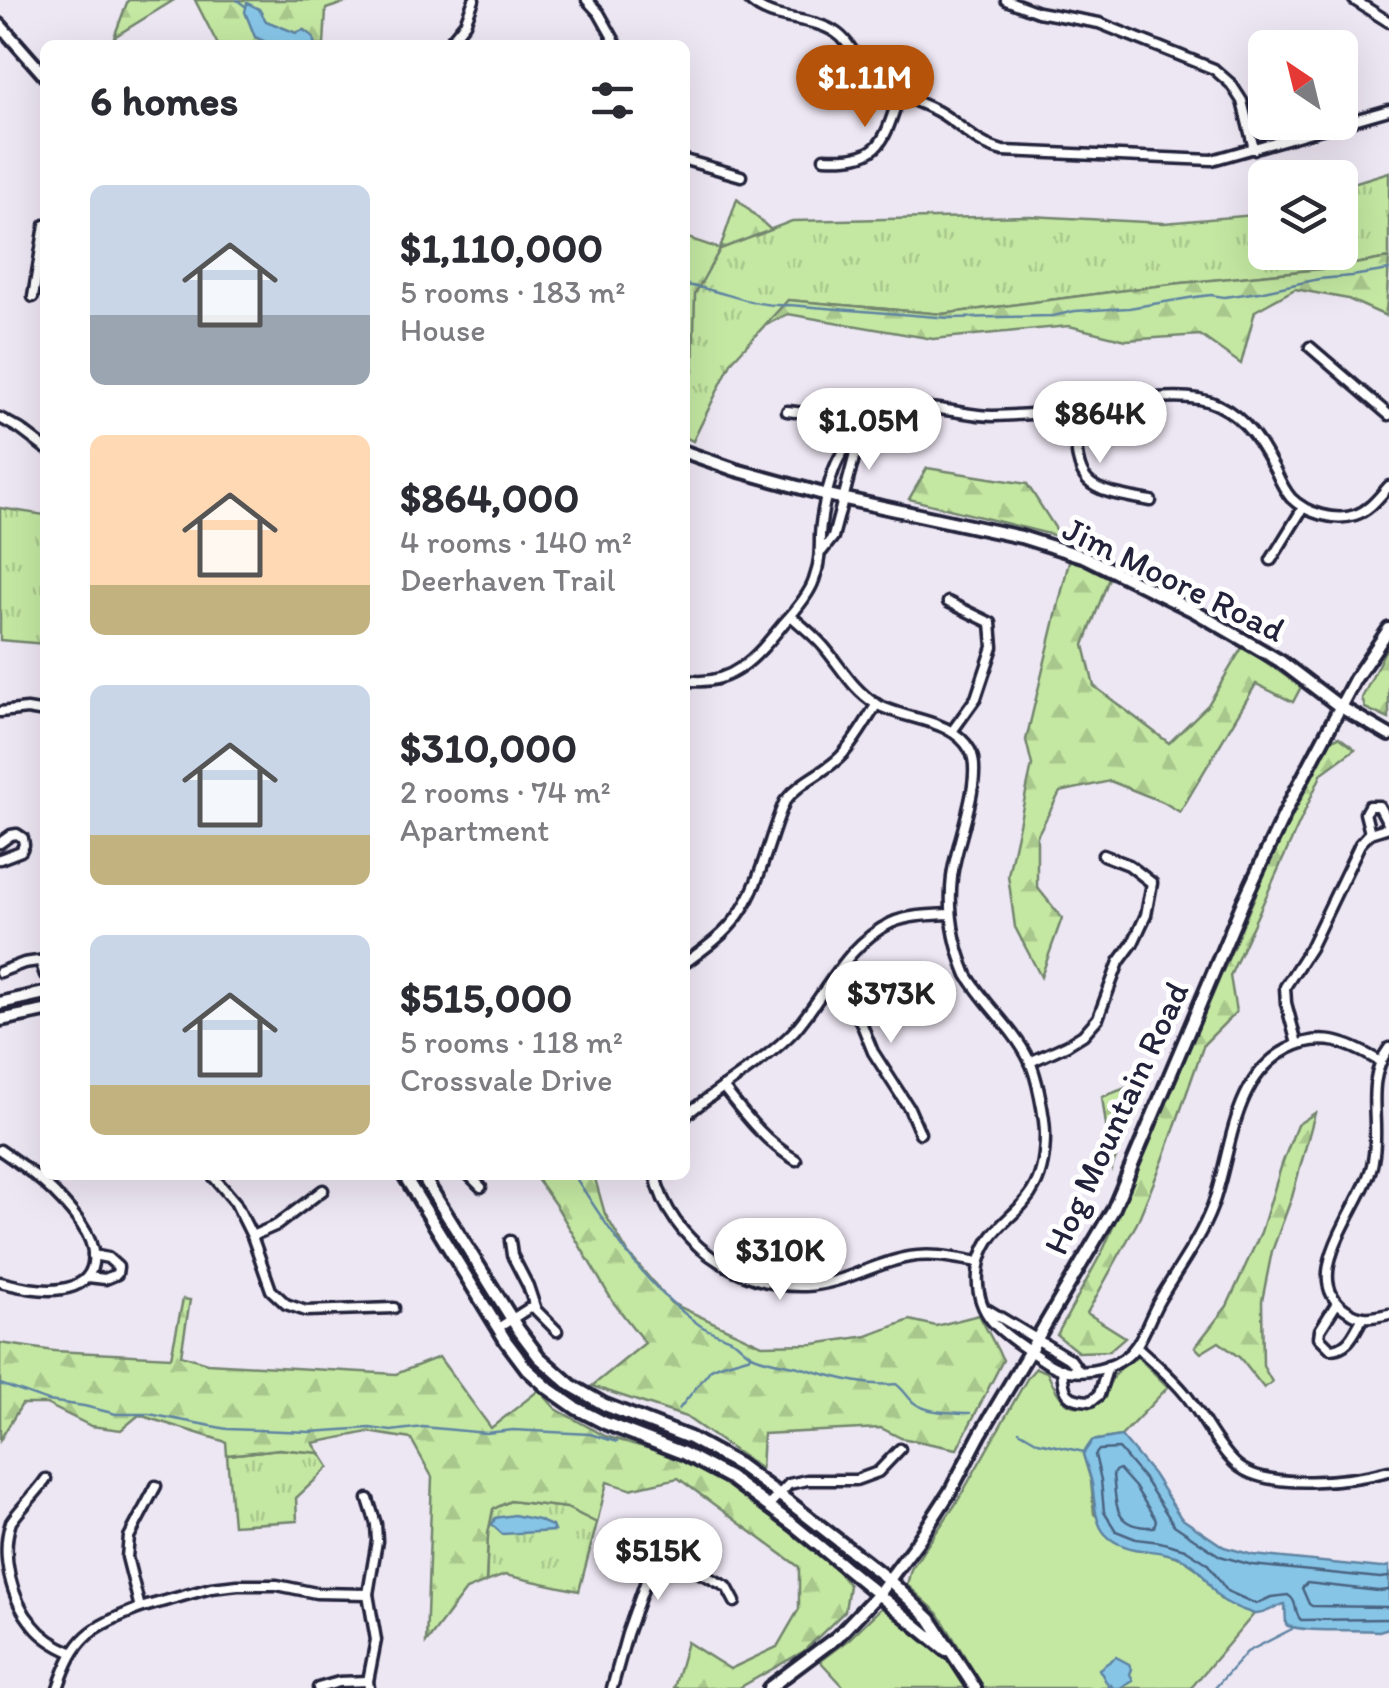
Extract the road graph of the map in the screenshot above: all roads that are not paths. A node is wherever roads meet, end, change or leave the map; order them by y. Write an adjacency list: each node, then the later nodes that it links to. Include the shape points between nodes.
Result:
1 (474, 0): 8 (street)
2 (587, 0): 9 (street)
3 (748, 0): 11 (street, via 836,32 870,74)
4 (1006, 0): 13 (street, via 1099,22 1214,69 1242,100)
5 (1354, 0): 6 (street)
6 (1389, 22)
7 (1, 28): 10 (street)
8 (451, 40)
9 (614, 40)
10 (40, 71)
11 (899, 96): 13 (street, via 1003,151 1212,160); 14 (street, via 886,134 872,151 854,160)
12 (1389, 110): 13 (street)
13 (1254, 149)
14 (824, 158)
15 (690, 161): 16 (street)
16 (741, 176)
17 (40, 257): 18 (street)
18 (33, 297)
19 (1310, 348): 22 (street)
20 (1073, 410): 24 (street, via 989,416 899,411); 30 (street, via 1077,457 1088,482 1110,494); 31 (street, via 1199,397 1244,422)
21 (787, 411): 24 (street, via 832,416)
22 (1389, 415)
23 (0, 418): 25 (street)
24 (859, 439): 28 (street, via 846,448); 29 (street)
25 (40, 444)
26 (690, 454): 28 (street, Jim Moore Road)
27 (1389, 486): 31 (street, via 1355,515)
28 (827, 495): 29 (street, Jim Moore Road); 32 (street)
29 (844, 498): 32 (street); 39 (street, Jim Moore Road, via 1085,557 1280,660)
30 (1152, 501)
31 (1303, 508): 33 (street)
32 (822, 551): 35 (street, via 814,582)
33 (1271, 560)
34 (948, 602): 42 (street, via 991,622 993,647 976,698)
35 (791, 616): 37 (street, via 756,658 731,674); 38 (street)
36 (1389, 628): 39 (street, Hog Mountain Road)
37 (690, 680)
38 (876, 704): 42 (street); 50 (street, via 838,759 794,788 738,915)
39 (1339, 706): 43 (street, Jim Moore Road); 91 (street, Hog Mountain Road, via 1244,900 1113,1210)
40 (40, 711): 41 (street)
41 (0, 712)
42 (953, 730): 49 (street, via 975,763 952,875)
43 (1389, 735)
44 (1389, 826): 45 (street); 45 (street, via 1379,806 1369,806 1364,814)
45 (1370, 833): 58 (street, via 1285,987)
46 (0, 842): 48 (street, via 18,834 24,845)
47 (1103, 854): 61 (street, via 1152,883 1146,915 1098,1018 1067,1045)
48 (0, 859)
49 (951, 914): 53 (street, via 892,922 857,948); 61 (street, via 968,974)
50 (690, 959)
51 (40, 960): 52 (street)
52 (0, 972)
53 (826, 988): 62 (street, via 794,1031); 64 (street, via 860,1020)
54 (40, 995): 55 (street)
55 (0, 1003)
56 (40, 1011): 57 (street)
57 (0, 1020)
58 (1297, 1044): 60 (street, via 1336,1040); 92 (street, via 1262,1067 1244,1097 1197,1242)
59 (1389, 1048): 60 (street)
60 (1380, 1061): 82 (street, via 1372,1167 1329,1260 1326,1279)
61 (1030, 1062): 79 (street, via 1046,1133 1042,1166 1020,1209 993,1234)
62 (723, 1087): 63 (street); 66 (street, via 757,1131)
63 (690, 1112)
64 (920, 1134)
65 (0, 1150): 67 (street)
66 (796, 1160)
67 (40, 1179)
68 (41, 1180): 78 (street, via 83,1227)
69 (216, 1180): 76 (street)
70 (407, 1180): 89 (street)
71 (425, 1180): 87 (street)
72 (474, 1180): 74 (street)
73 (656, 1180): 79 (street, via 666,1206 714,1261 774,1284 820,1284 933,1254)
74 (481, 1186)
75 (323, 1190): 76 (street)
76 (252, 1236): 84 (street, via 270,1290 286,1304 306,1310)
77 (510, 1241): 83 (street)
78 (94, 1256): 80 (street); 80 (street, via 115,1261 117,1274)
79 (978, 1262): 85 (street)
80 (88, 1277): 81 (street, via 60,1290)
81 (0, 1282)
82 (1336, 1304): 88 (street); 88 (street, via 1320,1330 1331,1349 1347,1344)
83 (534, 1305): 87 (street); 90 (street)
84 (394, 1308)
85 (984, 1308): 91 (street); 93 (street)
86 (1389, 1314): 88 (street)
87 (512, 1319): 89 (street); 101 (street, via 539,1358 572,1386 690,1438)
88 (1362, 1319)
89 (498, 1328): 103 (street, via 528,1369 576,1408 683,1452)
90 (557, 1331)
91 (1037, 1339): 93 (street, Hog Mountain Road); 96 (street)
92 (1136, 1346): 94 (street); 98 (street, via 1185,1394 1232,1462 1253,1475 1340,1480)
93 (1030, 1352): 95 (street); 104 (street, Hog Mountain Road, via 950,1492)
94 (1108, 1366): 95 (street, via 1091,1401 1067,1394); 96 (street)
95 (1062, 1370): 96 (street)
96 (1079, 1371)
97 (900, 1449): 101 (street, via 878,1472 789,1484)
98 (1389, 1471)
99 (46, 1480): 109 (street, via 10,1523 4,1556 18,1606 34,1628)
100 (156, 1486): 108 (street, via 129,1536 127,1558)
101 (778, 1494): 103 (street); 104 (street)
102 (368, 1499): 105 (street, via 378,1541)
103 (768, 1506): 106 (street)
104 (889, 1580): 106 (street, Hog Mountain Road); 110 (street, via 930,1618)
105 (368, 1594): 108 (street, via 238,1585); 111 (street, via 376,1640)
106 (878, 1594): 110 (street); 115 (street, Hog Mountain Road, via 837,1637)
107 (735, 1602): 114 (street, via 728,1587 656,1550)
108 (140, 1608): 109 (street, via 89,1633)
109 (71, 1652): 112 (street)
110 (958, 1662): 116 (street)
111 (369, 1684): 113 (street)
112 (58, 1688)
113 (318, 1688)
114 (612, 1688)
115 (769, 1688)
116 (975, 1688)

